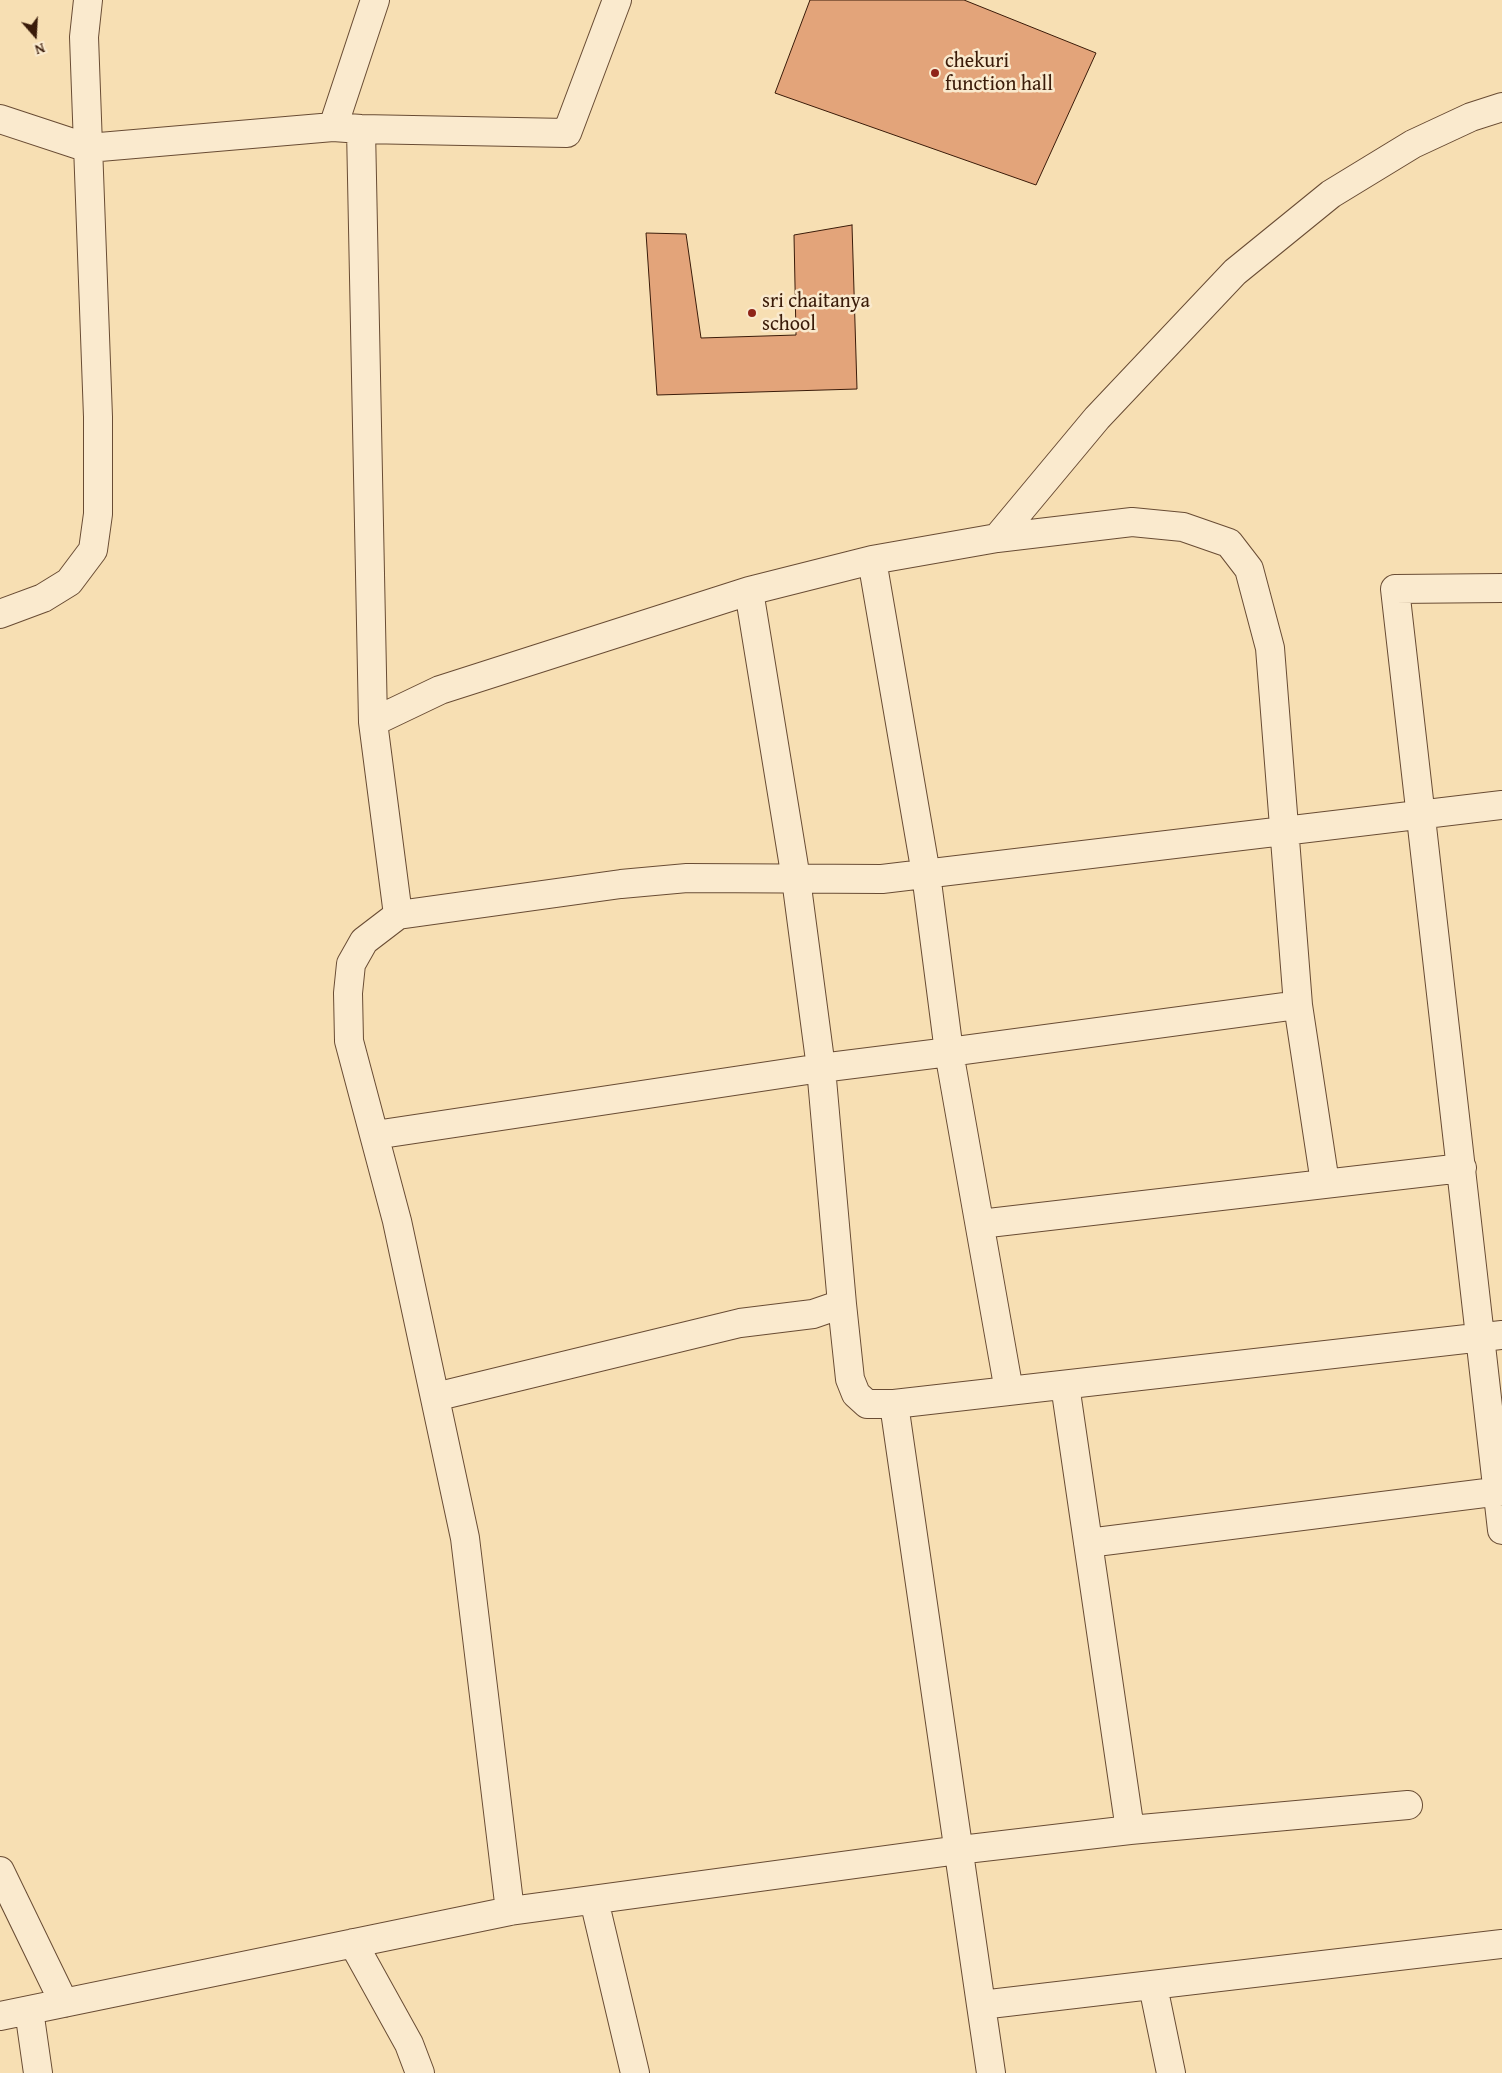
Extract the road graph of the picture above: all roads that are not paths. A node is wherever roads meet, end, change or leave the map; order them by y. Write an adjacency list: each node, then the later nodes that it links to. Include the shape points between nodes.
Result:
1 (88, 0): 8 (street, via 84,37)
2 (375, 0): 6 (street)
3 (617, 0): 7 (street, via 567,133)
4 (1502, 107): 9 (street, via 1413,144 1330,194 1235,272 1097,418)
5 (0, 119): 8 (street)
6 (333, 126): 7 (street); 8 (street)
7 (361, 129): 14 (street)
8 (88, 148): 13 (street, via 98,427 98,514 93,550 69,582 44,598)
9 (997, 538): 10 (street); 17 (street, via 1132,522 1183,527 1229,543 1249,569 1270,648)
10 (872, 560): 12 (street); 18 (street)
11 (1502, 588): 16 (street, via 1395,589)
12 (749, 590): 14 (street, via 440,690); 19 (street)
13 (0, 614)
14 (373, 722): 20 (street)
15 (1502, 805): 16 (street)
16 (1422, 815): 17 (street); 25 (street)
17 (1284, 831): 18 (street); 21 (street)
18 (926, 874): 19 (street, via 882,879); 22 (street)
19 (796, 879): 20 (street, via 687,878 612,885); 23 (street)
20 (398, 915): 24 (street, via 364,941 351,964 348,993 350,1041)
21 (1298, 1005): 22 (street); 26 (street)
22 (949, 1052): 23 (street); 27 (street)
23 (821, 1068): 24 (street); 28 (street)
24 (375, 1135): 32 (street)
25 (1462, 1168): 26 (street); 29 (street)
26 (1325, 1183): 27 (street)
27 (980, 1224): 31 (street)
28 (842, 1304): 32 (street, via 813,1314 740,1323); 33 (street, via 850,1379 856,1394 867,1404)
29 (1492, 1336): 30 (street); 34 (street)
30 (1065, 1385): 31 (street); 36 (street)
31 (1009, 1391): 33 (street)
32 (435, 1397): 42 (street, via 465,1538)
33 (894, 1404): 39 (street)
34 (1500, 1492): 35 (street); 36 (street)
35 (1502, 1530)
36 (1088, 1543): 38 (street)
37 (1408, 1805): 38 (street)
38 (1130, 1830): 39 (street)
39 (959, 1850): 41 (street); 47 (street)
40 (0, 1872): 46 (street)
41 (594, 1900): 42 (street); 52 (street)
42 (510, 1911): 43 (street)
43 (352, 1943): 46 (street); 51 (street, via 409,2044)
44 (1502, 1944): 45 (street)
45 (1153, 1986): 47 (street); 54 (street)
46 (64, 2003): 48 (street)
47 (981, 2005): 53 (street)
48 (29, 2010): 49 (street); 50 (street)
49 (0, 2016)
50 (38, 2073)
51 (420, 2073)
52 (634, 2073)
53 (991, 2073)
54 (1171, 2073)

